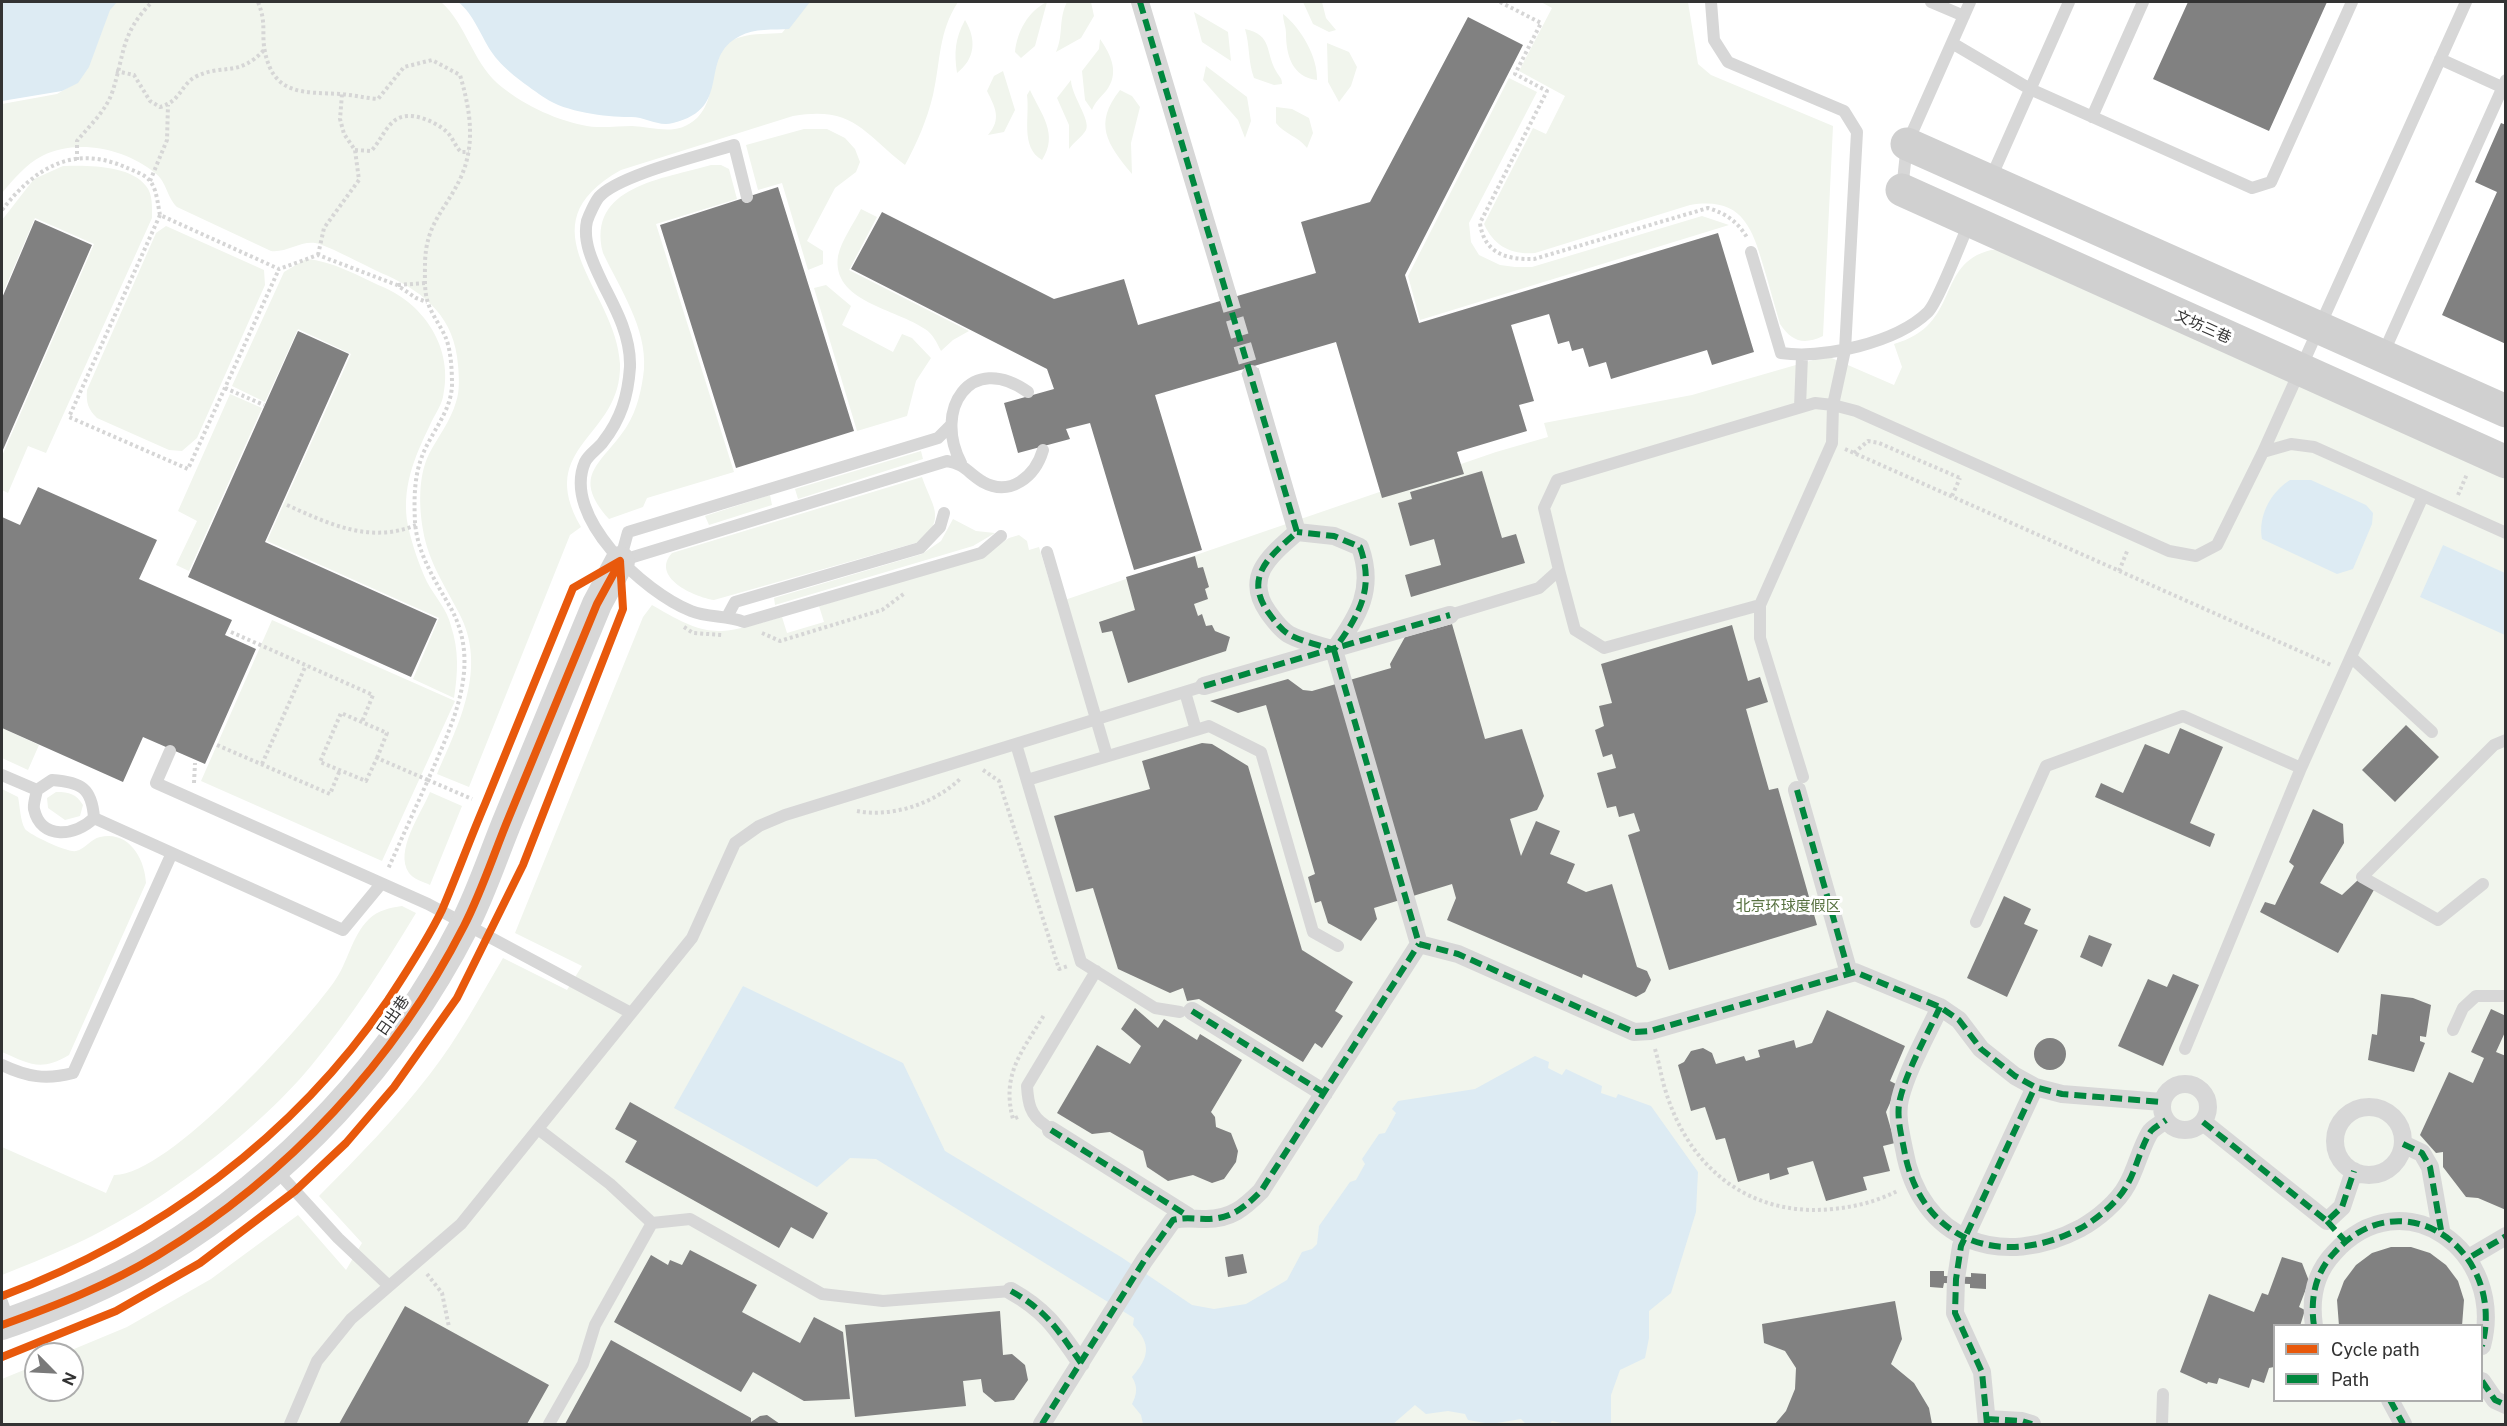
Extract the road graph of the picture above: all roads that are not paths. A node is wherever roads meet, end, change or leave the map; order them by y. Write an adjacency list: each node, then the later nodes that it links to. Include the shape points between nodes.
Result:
1 (1140, 2): 21 (street)
2 (1711, 2): 23 (lane, via 1714,40 1728,62 1844,111 1857,132)
3 (1931, 2): 9 (lane)
4 (1970, 2): 9 (lane)
5 (2069, 2): 13 (lane)
6 (2143, 2): 14 (lane)
7 (2352, 2): 14 (lane, via 2271,182 2252,188)
8 (2466, 2): 11 (lane)
9 (1964, 16): 10 (lane)
10 (1952, 43): 13 (lane); 15 (lane)
11 (2440, 59): 12 (lane); 22 (lane)
12 (2504, 85): 24 (lane)
13 (2030, 89): 14 (lane); 16 (lane)
14 (2092, 117)
15 (1907, 144): 16 (main road); 17 (lane)
16 (1989, 181): 22 (main road)
17 (1902, 190): 19 (main road, 文坊三巷)
18 (747, 197): 43 (lane, via 734,145 621,182 599,197 587,222 587,244 626,332 630,364 628,396 614,428 587,458 579,477 582,502)
19 (1970, 221): 23 (lane, via 1929,311 1910,325); 26 (main road, 文坊三巷)
20 (1750, 246): 25 (lane, via 1781,352)
21 (1227, 293)
22 (2320, 327): 24 (main road); 26 (lane)
23 (1845, 350): 25 (lane); 29 (lane)
24 (2382, 355): 31 (main road)
25 (1802, 356): 30 (lane)
26 (2301, 371): 34 (lane); 35 (main road, 文坊三巷)
27 (1251, 374): 39 (street)
28 (1028, 392): 32 (lane, via 1006,379 980,379 959,395 951,410)
29 (1833, 405): 30 (lane, via 1815,403); 34 (lane, via 1856,411 2169,551 2196,556 2217,545); 45 (lane, via 1832,443)
30 (1800, 407): 44 (lane, via 1557,480 1544,508)
31 (2505, 411)
32 (950, 426): 36 (lane, via 953,449); 43 (lane, via 938,438 627,532)
33 (1043, 450): 36 (lane, via 1025,481 1013,486 984,483)
34 (2263, 452): 37 (lane, via 2291,444 2314,447)
35 (2505, 462)
36 (961, 463): 43 (lane, via 947,460)
37 (2423, 496): 40 (lane); 49 (lane)
38 (944, 513): 46 (lane, via 940,527 920,548 735,602)
39 (1297, 532): 48 (street, via 1269,557 1257,581 1259,600 1289,635); 48 (street, via 1334,536 1360,547 1367,566 1366,587 1356,619)
40 (2505, 533)
41 (1002, 536): 46 (lane, via 981,552 744,622)
42 (1047, 552): 52 (lane)
43 (620, 561): 46 (lane, via 692,611); 69 (street, 日出巷, via 597,604)
44 (1559, 570): 45 (lane, via 1575,630 1604,648); 47 (lane, via 1539,588)
45 (1760, 605): 62 (lane, via 1760,638)
46 (728, 615)
47 (1449, 615): 48 (street)
48 (1334, 650): 50 (street); 70 (street)
49 (2351, 657): 54 (lane); 59 (lane)
50 (1204, 686): 51 (lane)
51 (1185, 692): 52 (lane); 53 (lane)
52 (1096, 720): 56 (lane); 58 (lane)
53 (1196, 730): 58 (lane); 71 (lane, via 1209,726 1261,752 1313,932)
54 (2432, 732)
55 (2505, 740): 67 (lane, via 2494,745 2362,877 2438,920)
56 (1016, 744): 61 (lane); 77 (lane, via 785,815 751,831 735,843 692,938)
57 (170, 751): 66 (lane, via 156,783)
58 (1107, 756): 61 (lane)
59 (2301, 768): 68 (lane, via 2183,716 2046,766); 79 (lane)
60 (2, 775): 63 (lane)
61 (1027, 780): 72 (lane, via 1081,962)
62 (1800, 783): 73 (street)
63 (37, 790): 64 (lane, via 52,780 69,781 85,788 93,800); 64 (lane, via 34,808 41,822 53,831 69,833 84,828)
64 (94, 818): 65 (lane)
65 (172, 853): 66 (lane, via 343,930); 80 (lane, via 74,1073 41,1078)
66 (381, 884): 69 (lane)
67 (2483, 884)
68 (1976, 922)
69 (465, 924): 77 (lane); 89 (street, 日出巷, via 397,1035 344,1102)
70 (1419, 944): 73 (street, via 1458,954 1634,1032 1650,1032); 82 (street)
71 (1338, 946)
72 (1096, 971): 76 (lane, via 1155,1008); 86 (lane, via 1027,1086 1028,1104 1035,1119)
73 (1849, 973): 75 (street, via 1868,975)
74 (2505, 996): 78 (lane, via 2476,996 2463,1008)
75 (1940, 1007): 81 (street, via 1959,1020 1982,1049); 96 (street, via 1900,1100 1900,1126 1906,1163 1928,1208)
76 (1186, 1011): 82 (street)
77 (631, 1013): 87 (lane)
78 (2452, 1030)
79 (2185, 1049)
80 (2, 1065)
81 (2035, 1088): 83 (street); 96 (street)
82 (1324, 1093): 91 (street, via 1261,1191 1245,1208 1227,1218 1204,1220)
83 (2162, 1102): 84 (street); 85 (street, via 2177,1084 2193,1084 2208,1102)
84 (2166, 1120): 85 (street, via 2174,1127 2188,1130); 96 (street, via 2151,1131 2126,1188 2084,1226 2032,1247 2010,1249)
85 (2203, 1122): 92 (street)
86 (1048, 1128): 91 (street)
87 (538, 1129): 93 (lane, via 610,1184); 99 (lane, via 461,1224)
88 (2403, 1144): 90 (street, via 2395,1164 2386,1171); 90 (street, via 2402,1132 2388,1112 2376,1108 2353,1112 2344,1119 2336,1142 2344,1164); 94 (street, via 2422,1153 2430,1167)
89 (276, 1170): 99 (lane, via 338,1238); 101 (street, 日出巷, via 158,1256 57,1305)
90 (2354, 1171): 92 (street, via 2342,1207)
91 (1188, 1216): 104 (street, via 1173,1220)
92 (2327, 1221): 97 (street)
93 (652, 1223): 100 (lane, via 690,1219 822,1294 832,1296 883,1301); 111 (lane, via 595,1325 583,1364)
94 (2441, 1230): 97 (street, via 2422,1223 2381,1223); 98 (street)
95 (2505, 1236): 98 (street)
96 (1965, 1238): 109 (street, via 1956,1279 1955,1313 1982,1372)
97 (2344, 1241): 102 (street, via 2327,1260 2316,1283)
98 (2472, 1256): 103 (street, via 2489,1299 2489,1322)
99 (389, 1286): 110 (lane, via 351,1319 317,1361)
100 (1011, 1291): 104 (street, via 1035,1304)
101 (4, 1316)
102 (2314, 1324)
103 (2483, 1340)
104 (1081, 1363): 112 (street)
105 (2483, 1384): 108 (street, via 2495,1400)
106 (2163, 1394): 114 (lane)
107 (2391, 1402): 115 (street)
108 (2505, 1404)
109 (1987, 1422): 113 (street, via 2022,1421)
110 (290, 1425)
111 (549, 1425)
112 (1042, 1425)
113 (2032, 1425)
114 (2162, 1425)
115 (2403, 1425)

